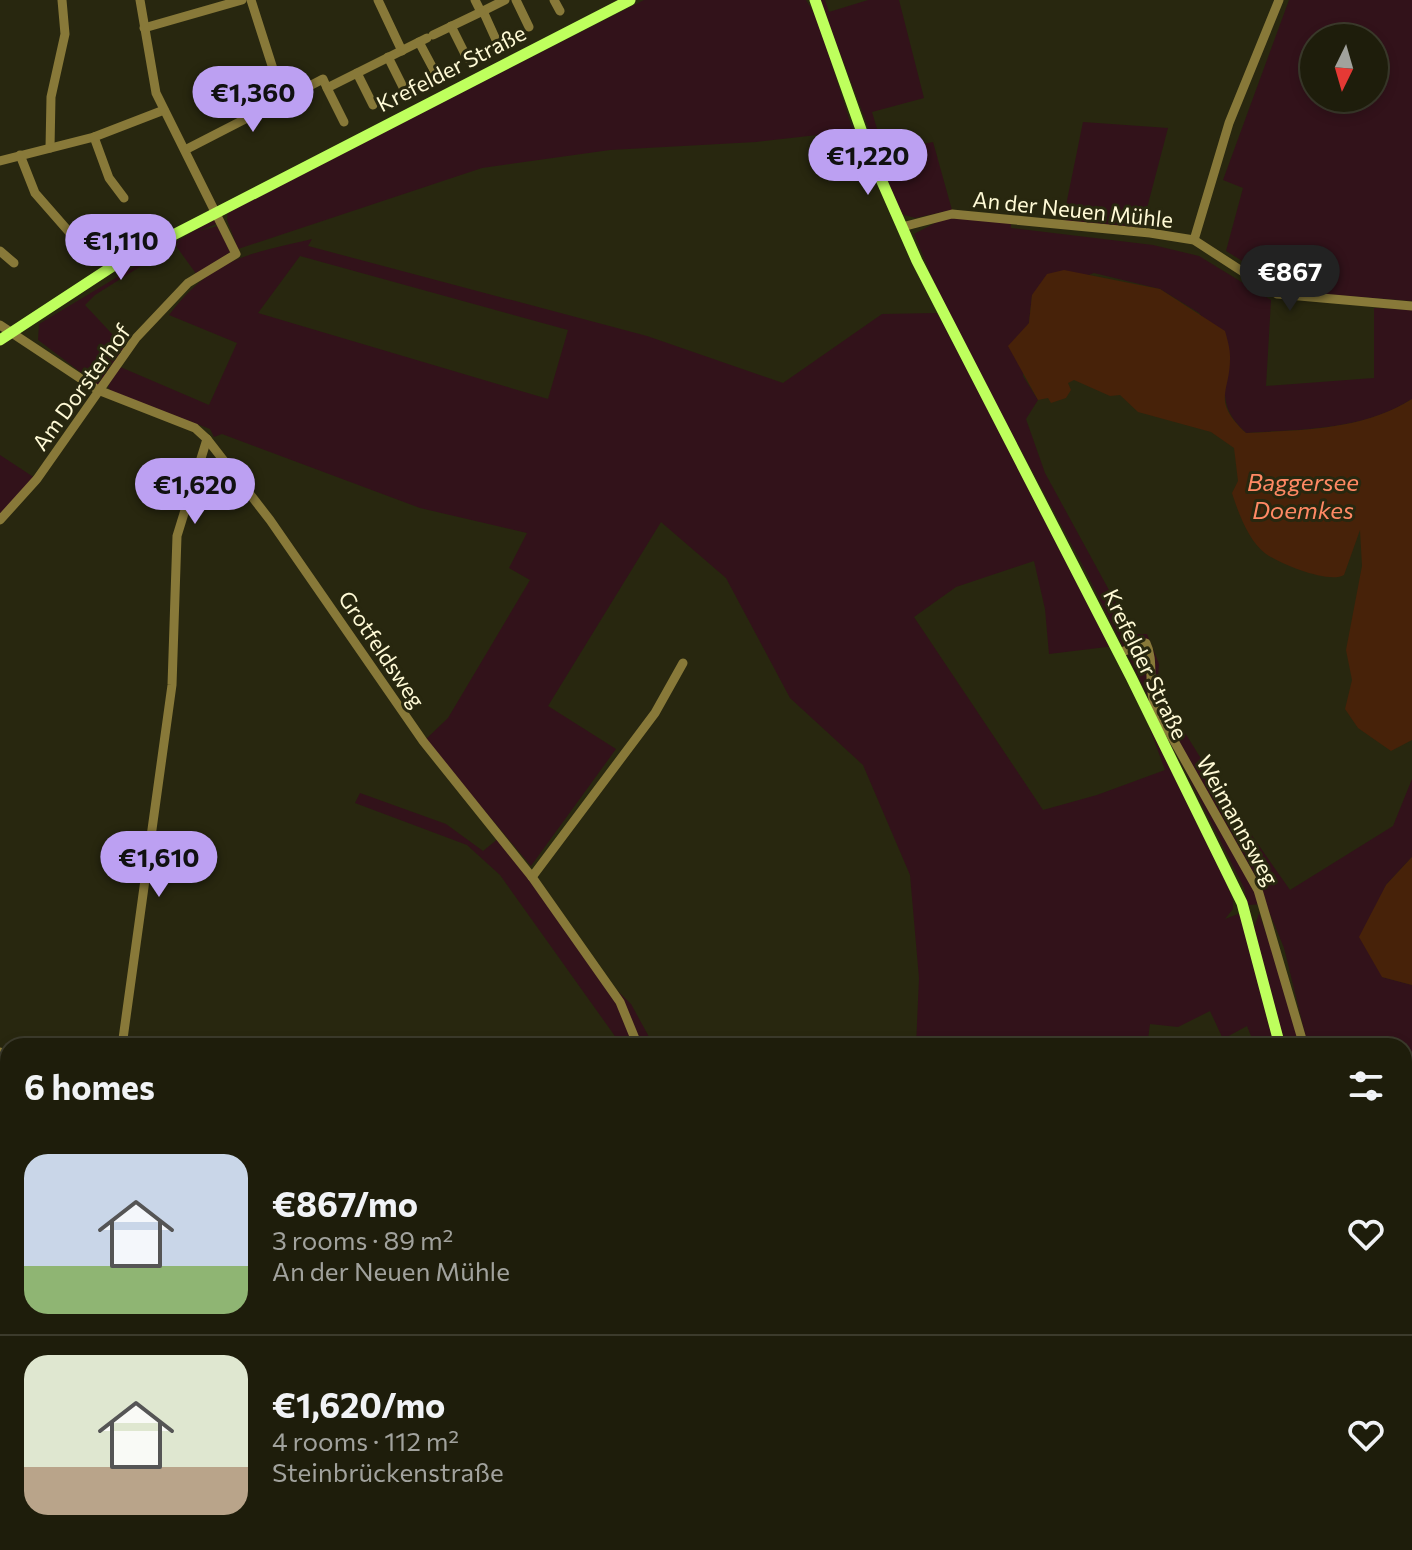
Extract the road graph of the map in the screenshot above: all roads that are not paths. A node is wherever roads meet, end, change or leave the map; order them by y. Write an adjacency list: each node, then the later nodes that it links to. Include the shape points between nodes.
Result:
1 (62, 0): 32 (street, via 65,34 51,97)
2 (140, 0): 17 (street)
3 (242, 0): 17 (street)
4 (251, 0): 27 (street)
5 (378, 0): 20 (street)
6 (475, 0): 13 (street)
7 (505, 0): 13 (street)
8 (516, 0): 16 (street)
9 (554, 0): 14 (street)
10 (630, 0): 37 (main road, Krefelder Straße)
11 (815, 0): 38 (main road, Krefelder Straße)
12 (1279, 0): 40 (street, An der Neuen Mühle, via 1229,123)
13 (482, 11): 15 (street); 19 (street)
14 (560, 11)
15 (451, 26): 18 (street); 22 (street)
16 (529, 27)
17 (144, 28): 29 (street, via 150,71)
18 (426, 38): 20 (street); 24 (street)
19 (497, 42)
20 (402, 51): 21 (street)
21 (388, 57): 23 (street); 26 (street)
22 (467, 58)
23 (357, 73): 25 (street); 28 (street)
24 (436, 74)
25 (327, 88): 27 (street, via 323,79); 30 (street)
26 (404, 89)
27 (283, 100): 33 (street)
28 (373, 105)
29 (164, 110): 31 (street); 33 (street)
30 (344, 122)
31 (94, 137): 32 (street); 36 (street, via 109,178)
32 (50, 148): 34 (street)
33 (185, 150): 37 (street)
34 (20, 155): 35 (street); 39 (street, via 35,193)
35 (0, 159)
36 (124, 198)
37 (216, 210): 45 (main road, Krefelder Straße, via 113,266); 47 (street, Am Dorsterhof, via 236,254 188,283 136,338)
38 (902, 227): 40 (street, An der Neuen Mühle, via 952,214); 50 (main road, Krefelder Straße)
39 (70, 233)
40 (1194, 240): 43 (street, An der Neuen Mühle, via 1277,294)
41 (0, 251): 42 (street)
42 (14, 263)
43 (1412, 306)
44 (0, 325): 45 (street)
45 (12, 332): 46 (main road, Krefelder Straße); 47 (street)
46 (0, 340)
47 (98, 390): 48 (street, via 195,428); 49 (street, Am Dorsterhof, via 37,479)
48 (207, 439): 52 (street, Grotfeldsweg, via 270,520 423,741); 53 (street, via 177,536 172,685)
49 (0, 520)
50 (1119, 653): 55 (main road, Krefelder Straße, via 1246,911); 56 (street, Weimannsweg, via 1146,643 1150,651 1148,689 1155,707 1258,890)
51 (683, 663): 52 (street, via 655,713)
52 (532, 877): 54 (street, Grotfeldsweg, via 620,1002)
53 (123, 1038)
54 (635, 1038)
55 (1278, 1038)
56 (1302, 1038)

